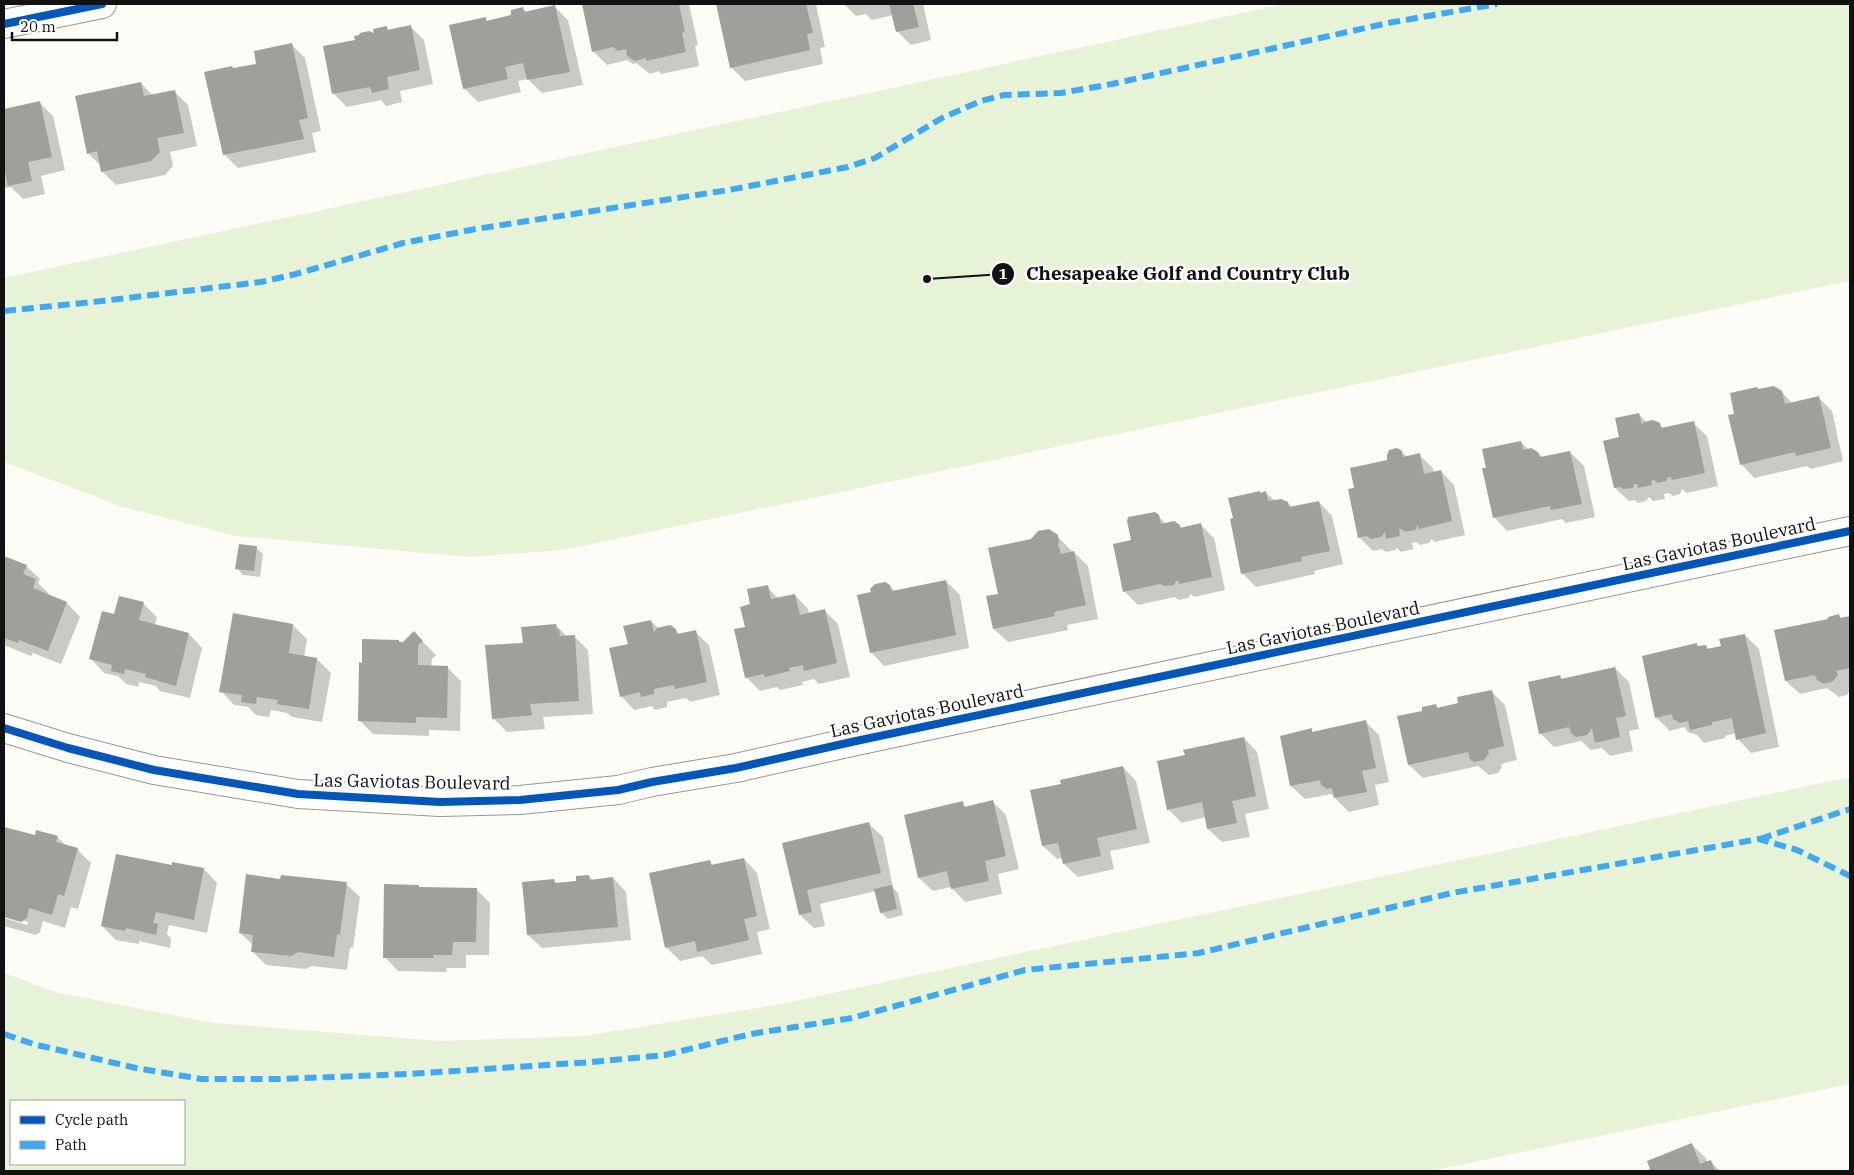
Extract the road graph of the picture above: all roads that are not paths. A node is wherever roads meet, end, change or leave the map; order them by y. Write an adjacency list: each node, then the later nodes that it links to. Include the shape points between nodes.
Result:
1 (102, 4): 2 (street)
2 (4, 24)
3 (1850, 531): 4 (street, Las Gaviotas Boulevard, via 736,768 598,792 520,800 440,802 298,794 154,770)
4 (4, 728)

